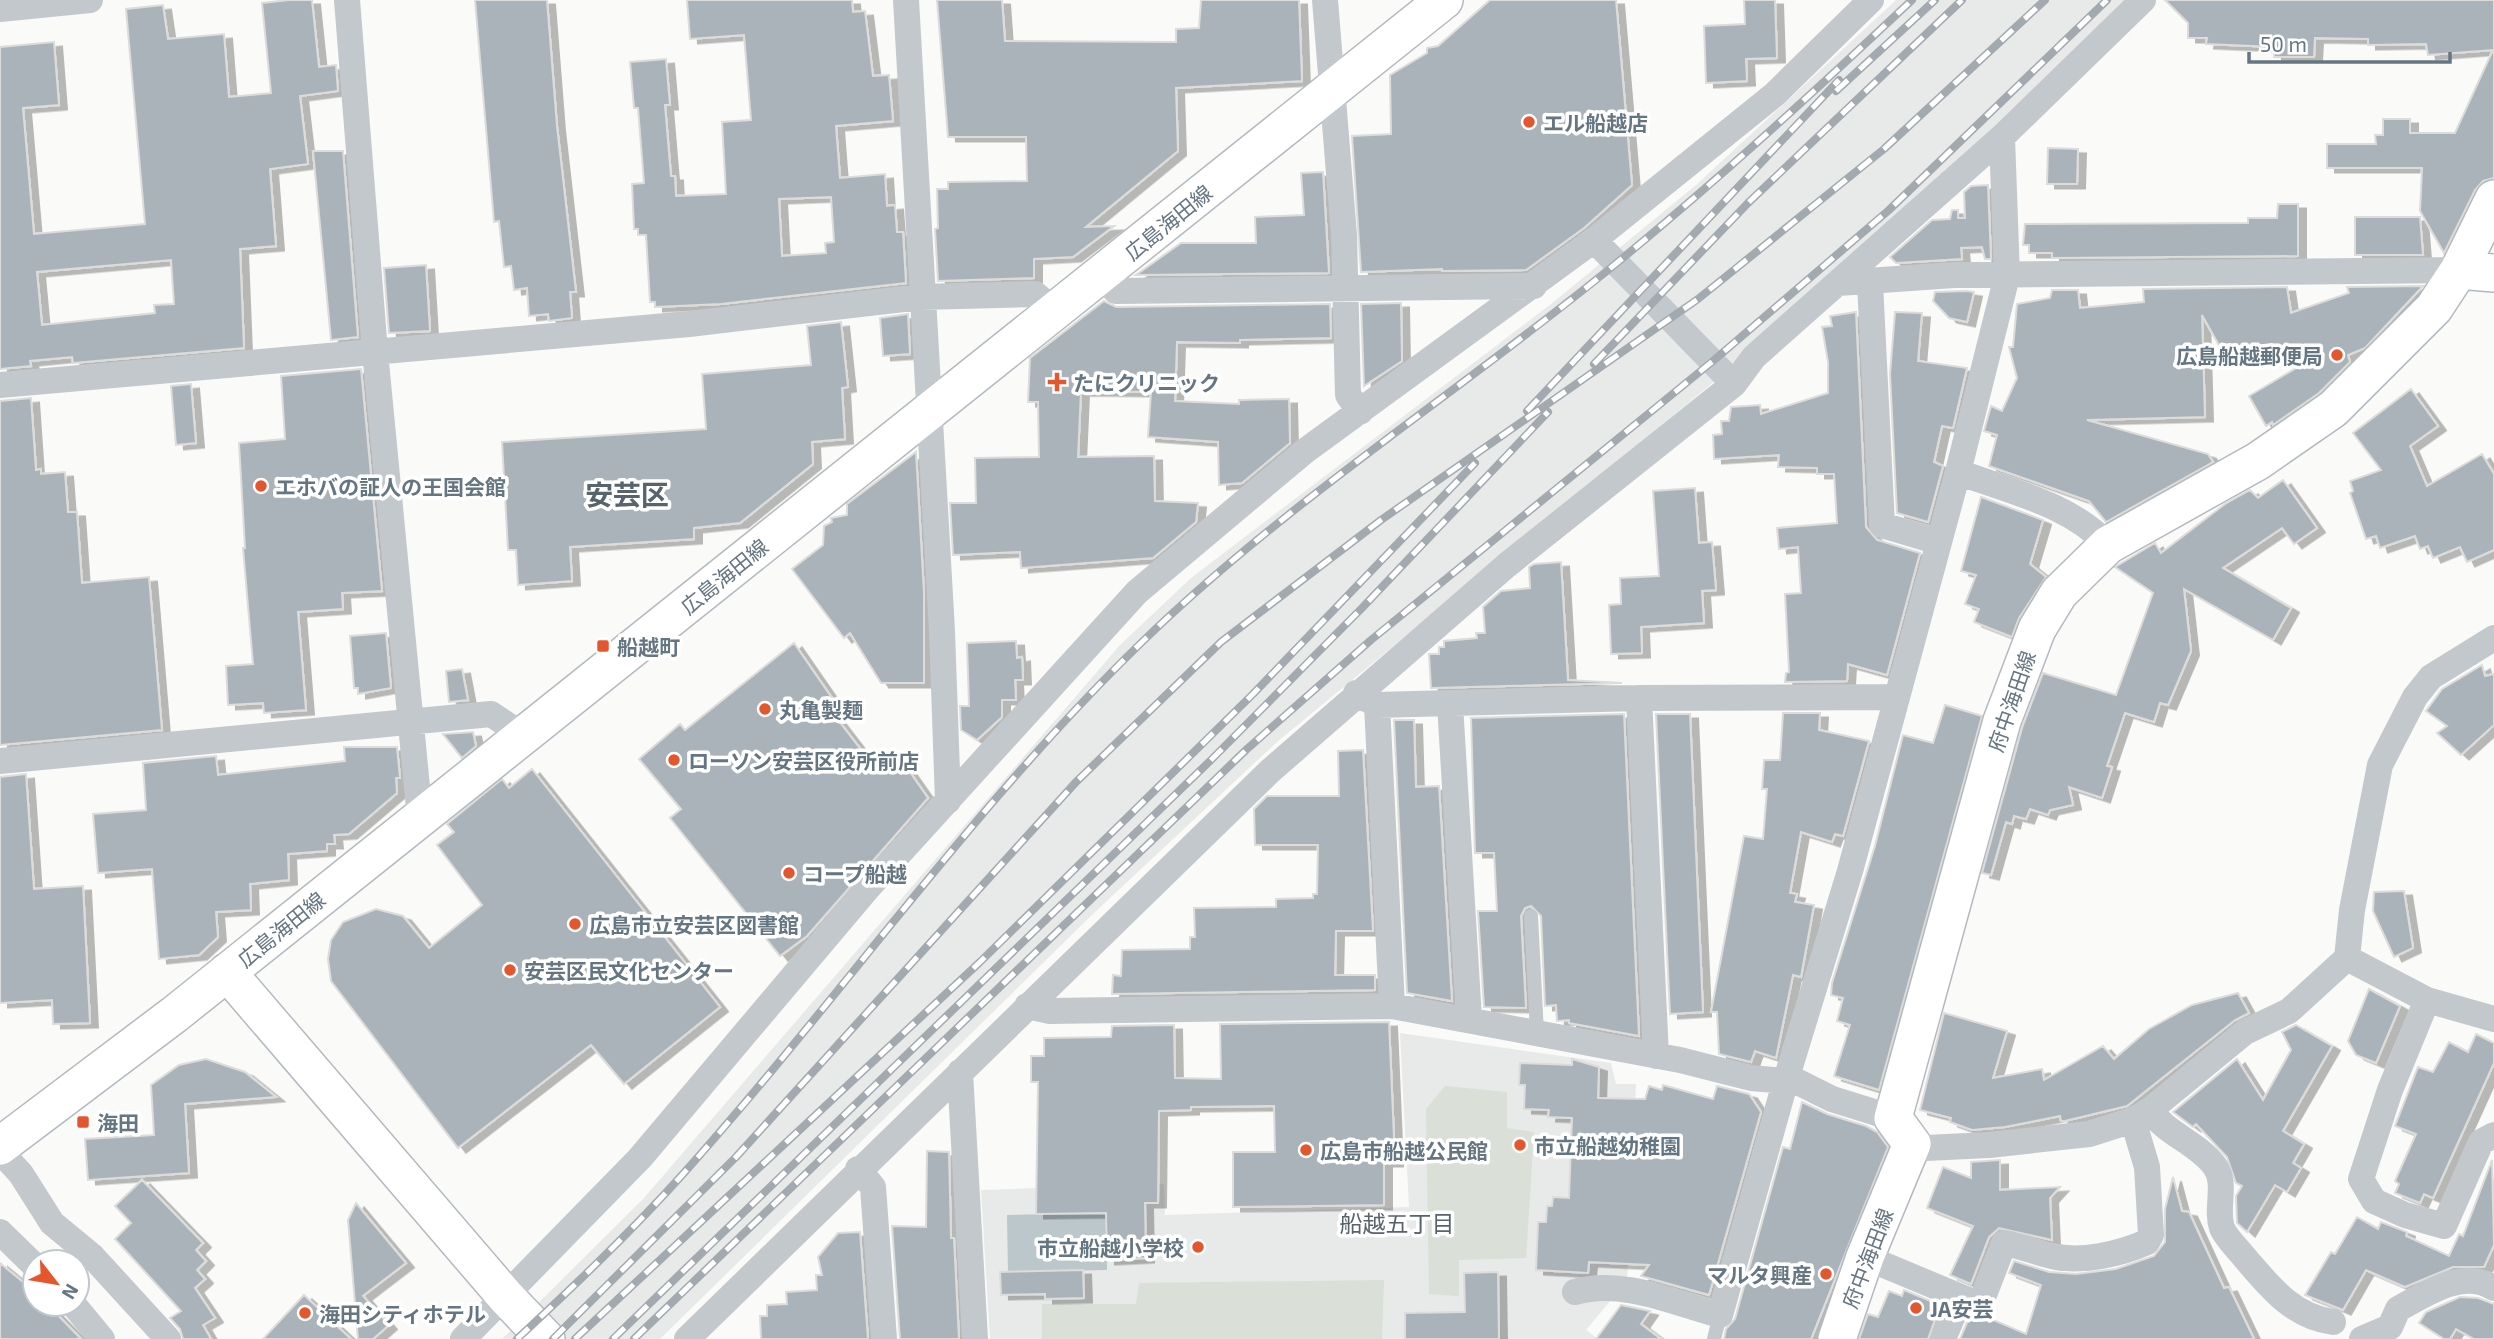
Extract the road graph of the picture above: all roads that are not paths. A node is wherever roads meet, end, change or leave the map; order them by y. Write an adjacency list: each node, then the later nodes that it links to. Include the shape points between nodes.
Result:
1 (90, 0): 8 (street)
2 (347, 0): 22 (street)
3 (906, 0): 20 (street)
4 (1325, 0): 9 (street)
5 (1444, 0): 9 (main road, 広島海田線)
6 (1871, 0): 12 (street, via 1775,94)
7 (2143, 0): 10 (street)
8 (0, 9)
9 (1331, 92): 14 (main road, 広島海田線); 19 (street)
10 (2002, 137): 15 (street); 16 (street)
11 (2494, 199): 13 (main road, 府中海田線)
12 (1594, 240): 18 (street); 23 (street)
13 (2476, 272): 15 (street); 29 (main road, 府中海田線, via 2333,409 2258,461)
14 (1101, 275): 19 (street, via 1116,291); 21 (main road, 広島海田線)
15 (2007, 276): 17 (street, via 1954,275); 27 (street)
16 (1838, 283): 17 (street); 23 (street, via 1754,357)
17 (1870, 283): 28 (street, via 1882,524)
18 (1534, 286): 19 (street); 26 (street)
19 (1345, 288): 26 (street, via 1348,395)
20 (921, 297): 21 (street, via 1035,295); 22 (street, via 689,324); 25 (street)
21 (1054, 310): 25 (main road, 広島海田線)
22 (375, 352): 24 (street); 35 (street)
23 (1734, 384): 33 (street, via 1507,565)
24 (0, 385)
25 (929, 412): 36 (main road, 広島海田線); 38 (street)
26 (1360, 412): 38 (street, via 1305,451 1137,592)
27 (1958, 472): 28 (street); 29 (street, via 2062,512 2091,527)
28 (1939, 542): 31 (street)
29 (2108, 545): 53 (main road, 府中海田線, via 2059,593 2037,629 2002,721)
30 (2494, 638): 41 (street, via 2431,677 2415,697 2380,765)
31 (1897, 697): 32 (street); 51 (street)
32 (1639, 698): 34 (street); 49 (street)
33 (1367, 699): 34 (street); 44 (street, via 1270,771); 45 (street)
34 (1450, 704): 47 (street)
35 (411, 722): 36 (street, via 491,714); 37 (street); 39 (street)
36 (524, 736): 39 (main road, 広島海田線)
37 (0, 761)
38 (948, 801): 63 (street, via 866,890 640,1158)
39 (420, 818): 42 (main road, 広島海田線)
40 (1531, 916): 48 (lane)
41 (2347, 958): 43 (street); 52 (street, via 2289,1011 2245,1032)
42 (227, 972): 55 (main road, 広島海田線); 63 (main road)
43 (2427, 1000): 46 (street); 54 (street, via 2390,1090 2361,1179 2374,1201 2444,1226 2481,1142)
44 (1027, 1006): 45 (street, via 1049,1011); 50 (street)
45 (1392, 1006): 47 (street)
46 (2494, 1018)
47 (1469, 1019): 48 (street)
48 (1537, 1033): 49 (street)
49 (1656, 1056): 51 (street)
50 (960, 1072): 57 (street); 74 (street)
51 (1785, 1083): 53 (street, via 1798,1082); 67 (street)
52 (2141, 1115): 53 (street, via 2089,1134 1989,1145 1926,1148); 64 (street, via 2151,1235 2147,1242 2088,1258 2053,1256 2004,1243 1980,1305); 66 (street, via 2191,1143 2215,1166 2221,1179 2222,1228 2278,1297 2300,1312)
53 (1902, 1131): 60 (main road, 府中海田線)
54 (2494, 1135)
55 (0, 1146)
56 (0, 1152): 69 (street, via 21,1174 52,1223 92,1256)
57 (858, 1169): 72 (street); 73 (street, via 873,1186)
58 (0, 1232): 59 (street)
59 (21, 1252)
60 (1865, 1257): 64 (street); 75 (main road, 府中海田線)
61 (2494, 1288): 77 (street, via 2484,1282 2452,1282 2398,1308 2390,1327)
62 (1575, 1292): 67 (street, via 1611,1287)
63 (506, 1297): 70 (street); 71 (main road)
64 (1960, 1298): 76 (street)
65 (85, 1318): 68 (street)
66 (2333, 1322)
67 (1717, 1327)
68 (102, 1339)
69 (168, 1339)
70 (463, 1339)
71 (546, 1339)
72 (687, 1339)
73 (884, 1339)
74 (975, 1339)
75 (1837, 1339)
76 (1943, 1339)
77 (2362, 1339)

